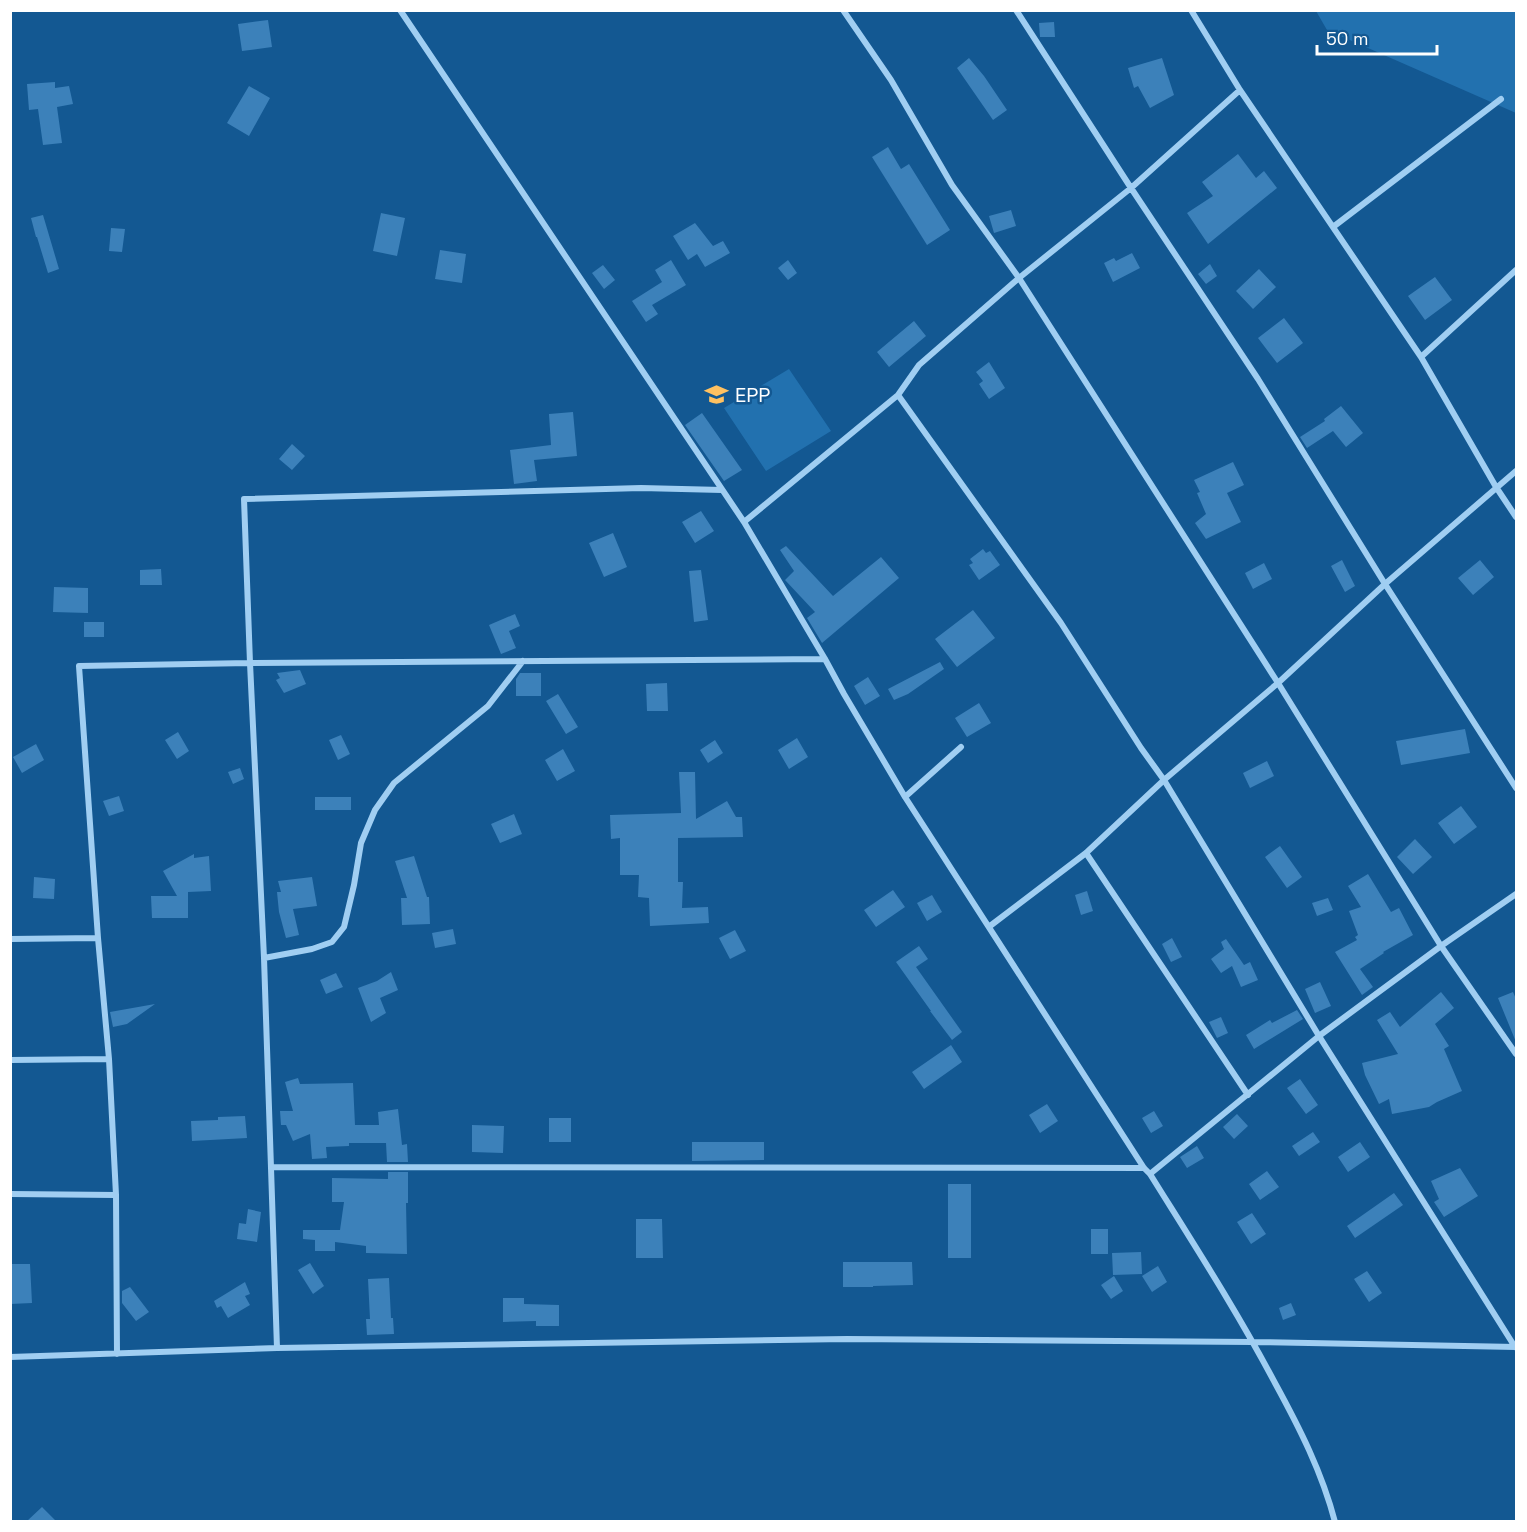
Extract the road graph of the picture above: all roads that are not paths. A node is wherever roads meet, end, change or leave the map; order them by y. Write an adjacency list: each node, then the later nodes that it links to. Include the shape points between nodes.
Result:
1 (400, 10): 15 (street)
2 (843, 10): 10 (street, via 891,80 952,185)
3 (1016, 10): 7 (street)
4 (1191, 10): 5 (street)
5 (1240, 90): 7 (street); 8 (street)
6 (1501, 99): 8 (street)
7 (1131, 188): 10 (street); 18 (street, via 1258,379)
8 (1333, 227): 11 (street)
9 (1516, 270): 11 (street)
10 (1019, 278): 12 (street, via 919,365); 22 (street)
11 (1421, 357): 14 (street)
12 (898, 395): 17 (street); 24 (street, via 1061,623)
13 (1516, 471): 14 (street)
14 (1496, 487): 16 (street); 18 (street)
15 (722, 490): 17 (street); 21 (street, via 641,488 244,500)
16 (1516, 517)
17 (744, 522): 19 (street)
18 (1385, 584): 22 (street); 25 (street)
19 (825, 658): 20 (street); 26 (street)
20 (523, 661): 21 (street); 33 (street, via 488,706 394,783 375,810 361,843 345,927 332,942)
21 (249, 663): 30 (street, via 79,666); 33 (street)
22 (1278, 683): 24 (street); 32 (street)
23 (961, 747): 26 (street)
24 (1164, 780): 27 (street); 34 (street)
25 (1516, 788)
26 (905, 797): 29 (street)
27 (1086, 854): 29 (street); 38 (street)
28 (1516, 894): 32 (street)
29 (990, 926): 40 (street)
30 (98, 938): 31 (street); 36 (street)
31 (10, 939)
32 (1441, 946): 34 (street); 35 (street)
33 (264, 958): 39 (street)
34 (1319, 1036): 38 (street); 45 (street)
35 (1516, 1054)
36 (110, 1059): 37 (street); 43 (street)
37 (10, 1060)
38 (1248, 1095): 41 (street)
39 (271, 1167): 40 (street); 46 (street)
40 (1144, 1168): 41 (street)
41 (1149, 1174): 44 (street)
42 (10, 1194): 43 (street)
43 (116, 1195): 47 (street)
44 (1253, 1342): 45 (street); 46 (street, via 847,1339); 49 (street, via 1297,1423)
45 (1516, 1347)
46 (277, 1348): 47 (street)
47 (117, 1354): 48 (street)
48 (10, 1357)
49 (1335, 1521)

